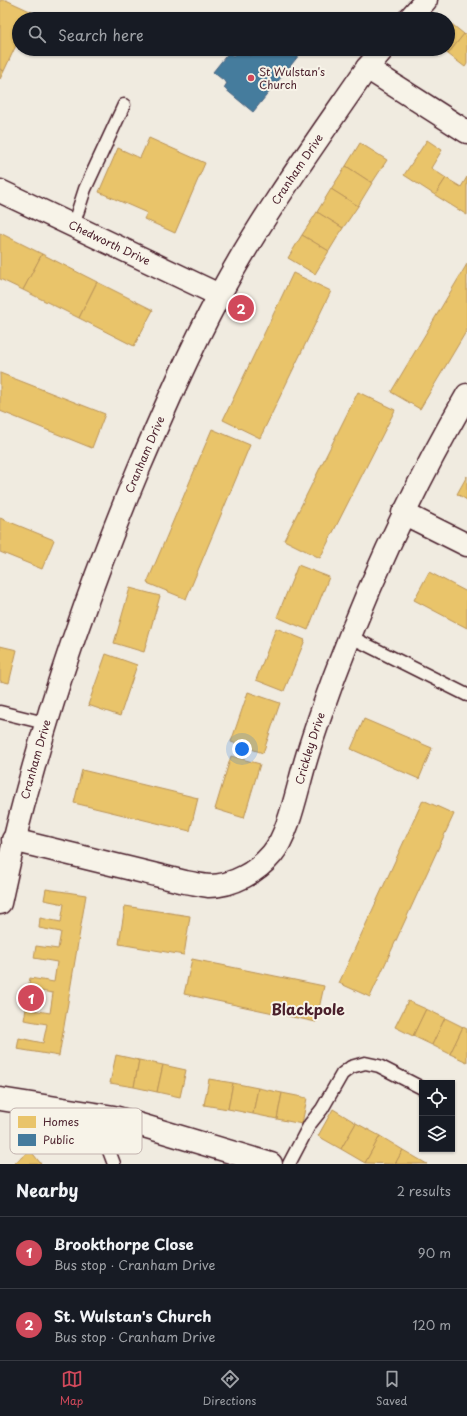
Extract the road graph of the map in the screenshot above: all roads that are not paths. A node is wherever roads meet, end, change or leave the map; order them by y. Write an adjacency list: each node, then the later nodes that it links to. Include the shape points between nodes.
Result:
1 (426, 0): 2 (street)
2 (415, 12)
3 (377, 56): 4 (street, Cranham Drive)
4 (367, 68): 6 (street); 9 (street, Cranham Drive, via 267,215)
5 (124, 105): 8 (lane, via 85,189)
6 (467, 132)
7 (0, 191): 8 (street, Chedworth Drive)
8 (73, 226): 9 (street, Chedworth Drive)
9 (219, 295): 16 (street, Cranham Drive, via 158,424 107,545)
10 (467, 396): 11 (street, Crickley Drive)
11 (403, 513): 12 (street); 13 (street, Crickley Drive)
12 (467, 545)
13 (350, 636): 14 (lane); 17 (street, Crickley Drive, via 313,737 283,835 273,852 247,876 209,886)
14 (467, 695)
15 (0, 712): 16 (lane)
16 (45, 723): 17 (street, Cranham Drive)
17 (13, 840): 18 (street, Cranham Drive)
18 (0, 903)
19 (419, 1086): 26 (lane, via 379,1066 365,1063 351,1067 342,1074 322,1109 310,1124)
20 (0, 1099): 21 (street)
21 (57, 1108)
22 (142, 1125): 25 (street)
23 (110, 1154): 24 (lane)
24 (114, 1164)
25 (271, 1164)
26 (290, 1164)

